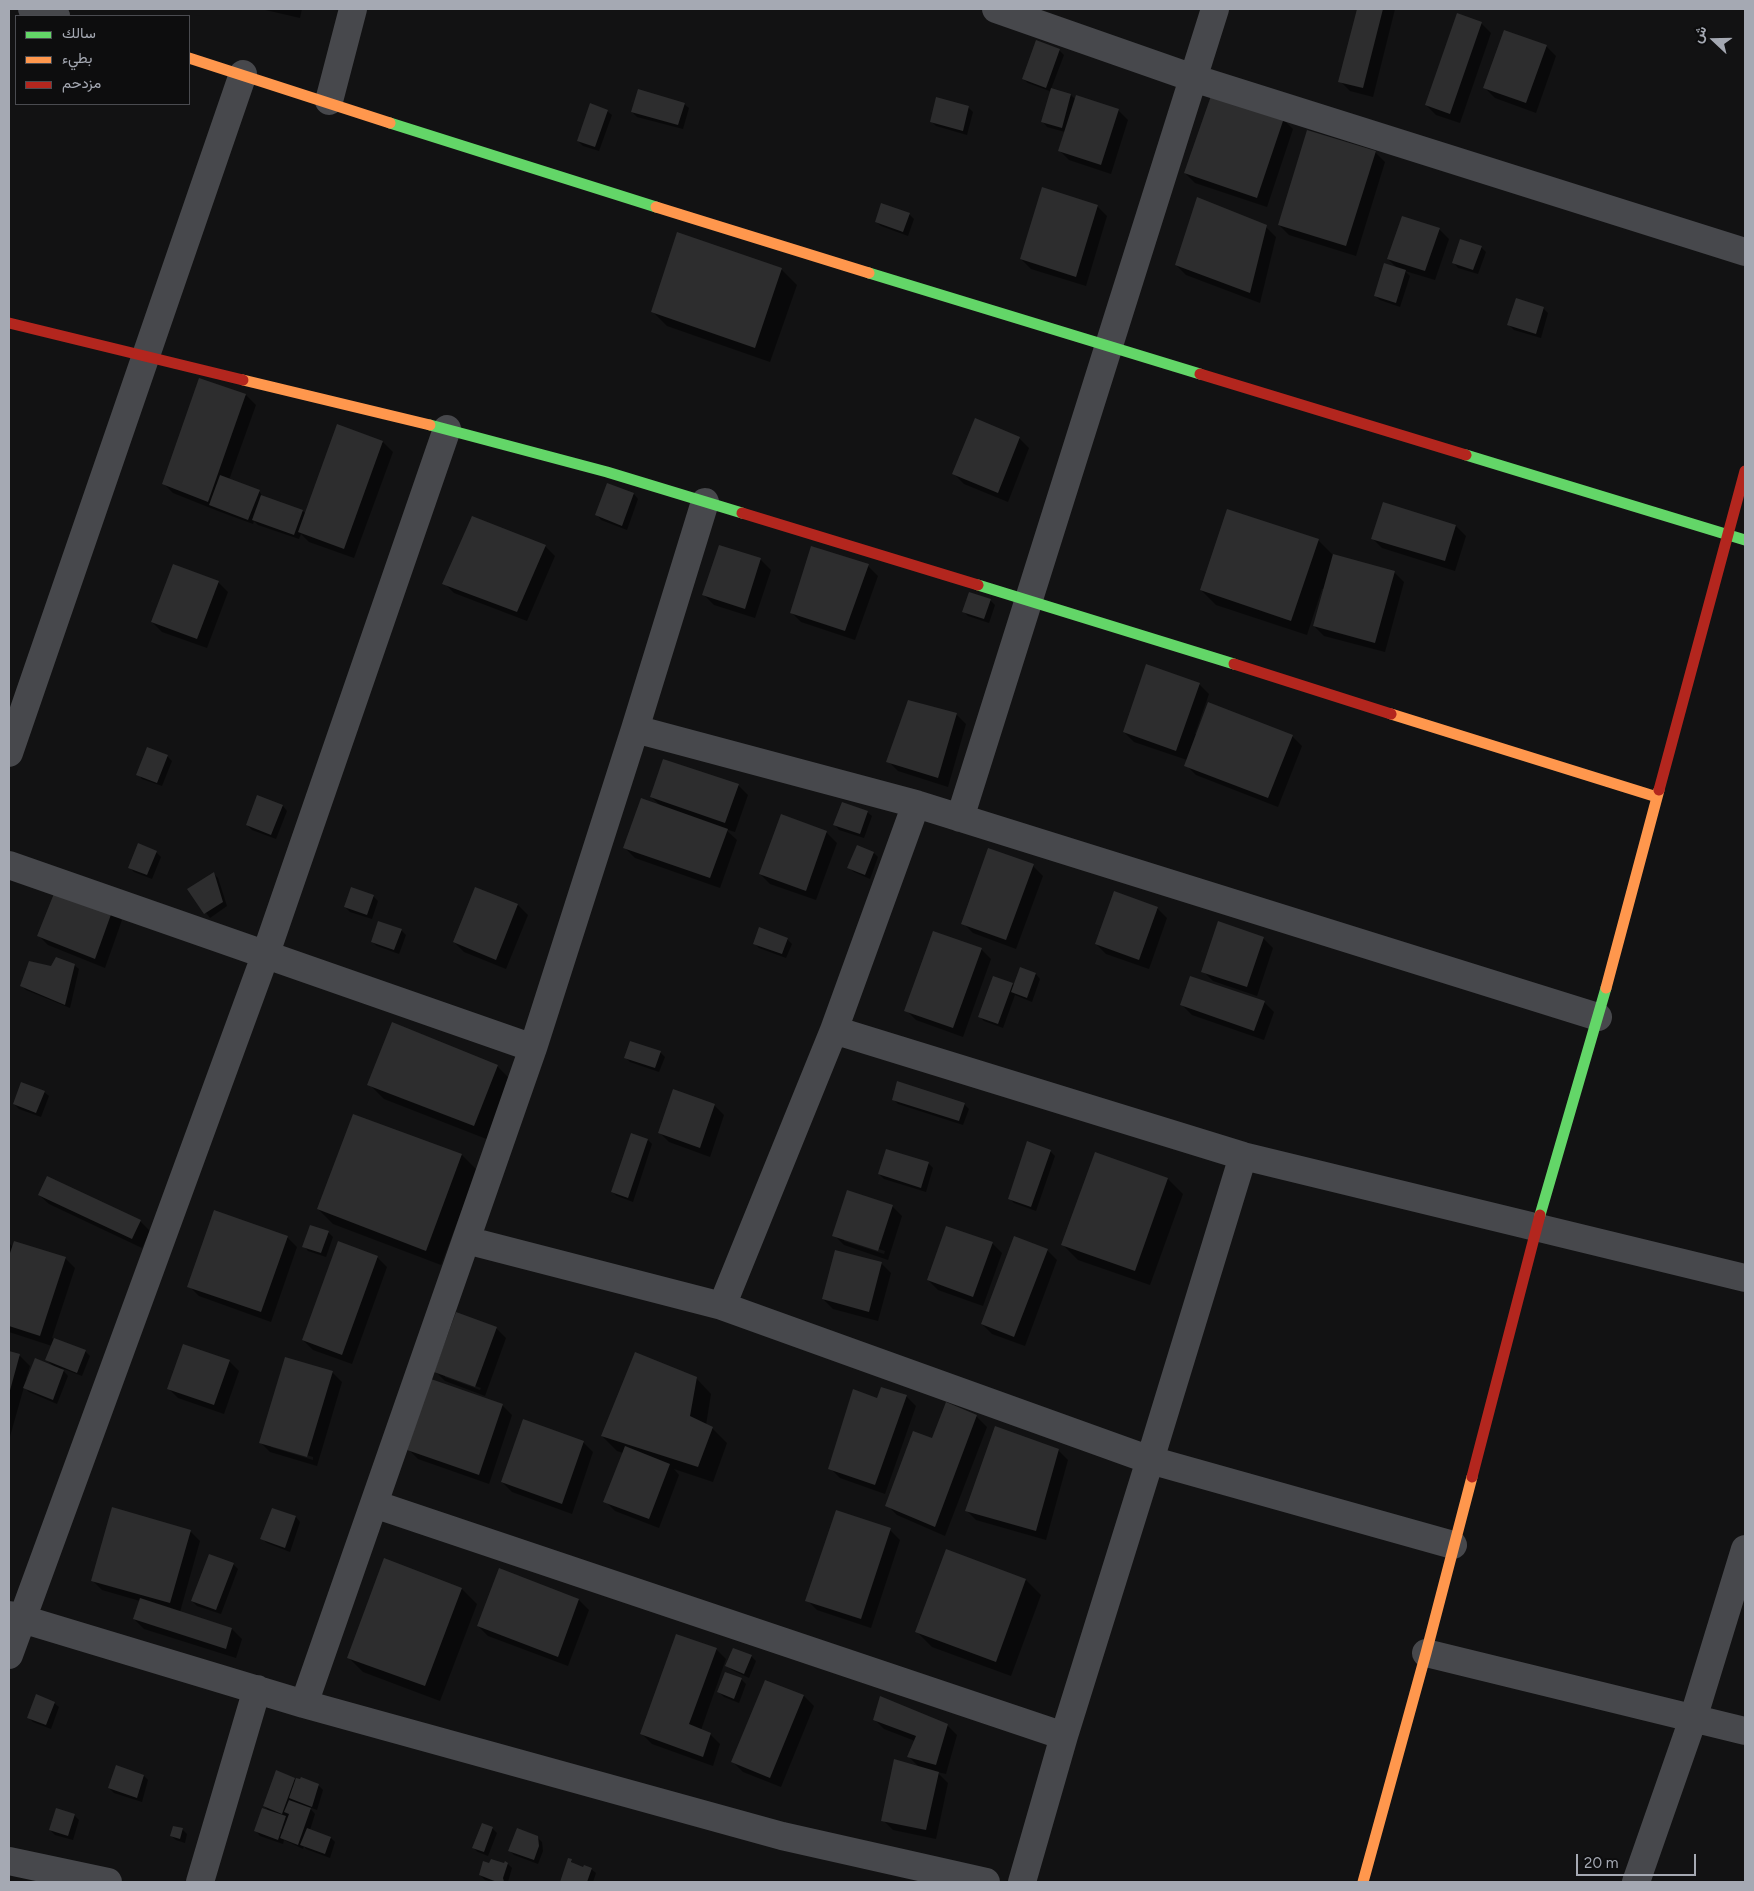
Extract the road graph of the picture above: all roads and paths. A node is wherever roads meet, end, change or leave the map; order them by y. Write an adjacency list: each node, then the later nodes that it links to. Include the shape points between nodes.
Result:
1 (32, 9): 5 (street)
2 (352, 9): 9 (street)
3 (996, 9): 8 (street)
4 (1215, 9): 8 (street)
5 (53, 15)
6 (190, 58): 7 (street)
7 (243, 74): 9 (street); 13 (street)
8 (1193, 78): 10 (street); 12 (street)
9 (329, 101): 12 (street, via 615,195)
10 (1745, 252)
11 (9, 323): 13 (street)
12 (1110, 346): 17 (street); 19 (street)
13 (147, 356): 14 (street); 21 (street)
14 (447, 429): 16 (street); 26 (street)
15 (1745, 471): 17 (street)
16 (705, 502): 19 (street); 20 (street)
17 (1729, 535): 18 (street); 22 (street)
18 (1745, 540)
19 (1029, 600): 22 (street); 24 (street)
20 (635, 729): 23 (street); 29 (street)
21 (9, 753)
22 (1657, 797): 27 (street)
23 (916, 804): 24 (street); 28 (street)
24 (960, 818): 27 (street)
25 (9, 865): 26 (street)
26 (265, 956): 29 (street); 39 (street)
27 (1598, 1017): 31 (street)
28 (834, 1030): 30 (street); 34 (street)
29 (533, 1048): 32 (street)
30 (1243, 1156): 31 (street); 35 (street)
31 (1536, 1226): 33 (street); 37 (street)
32 (466, 1240): 34 (street); 36 (street)
33 (1745, 1278)
34 (722, 1306): 35 (street)
35 (1150, 1460): 37 (street); 46 (street)
36 (374, 1504): 43 (street); 46 (street)
37 (1453, 1545): 40 (street)
38 (1745, 1549): 44 (street)
39 (15, 1617): 41 (street); 42 (street)
40 (1426, 1653): 44 (street); 52 (street)
41 (9, 1654)
42 (257, 1689): 43 (street); 49 (street)
43 (304, 1704): 50 (street, via 782,1836)
44 (1692, 1719): 45 (street); 53 (street)
45 (1745, 1731)
46 (1064, 1736): 51 (street)
47 (9, 1860): 48 (street)
48 (108, 1882)
49 (200, 1882)
50 (986, 1882)
51 (1022, 1882)
52 (1363, 1882)
53 (1636, 1882)

